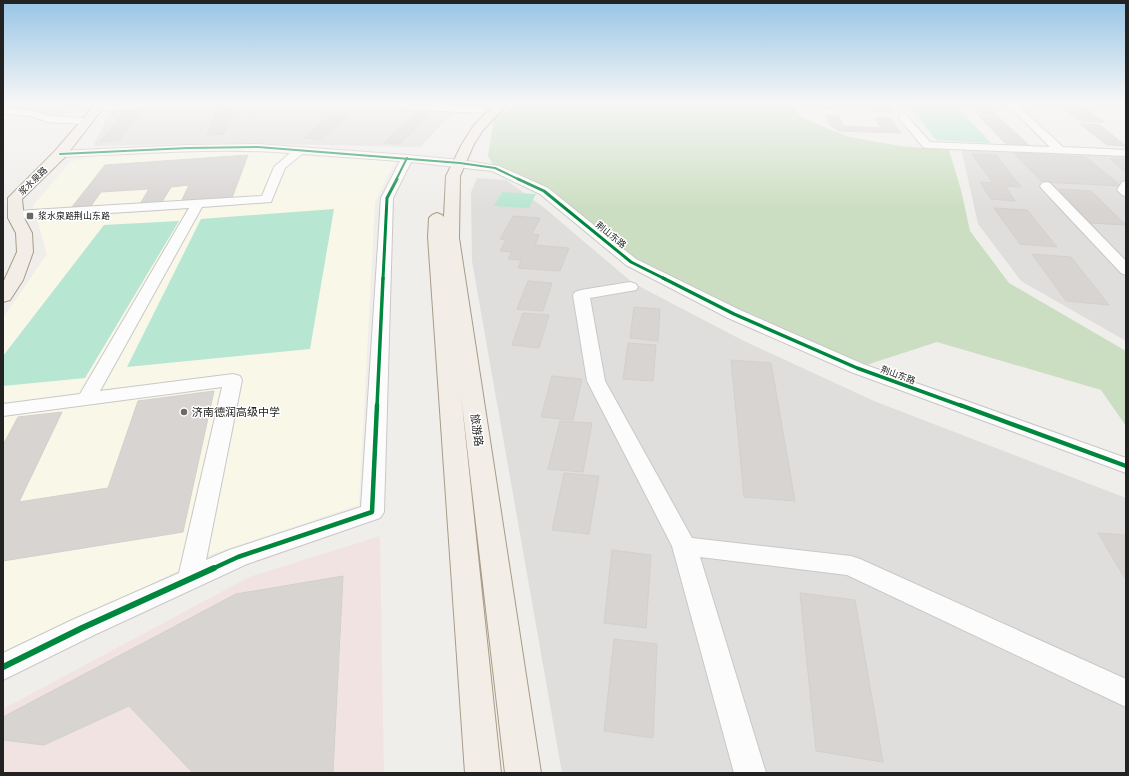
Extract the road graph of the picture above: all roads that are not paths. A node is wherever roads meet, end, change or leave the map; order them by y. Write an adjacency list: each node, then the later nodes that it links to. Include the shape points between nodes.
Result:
1 (72, 138): 8 (main road, 浆水泉路)
2 (472, 138): 9 (main road, 旅游路)
3 (922, 138): 6 (street, via 927,144)
4 (1047, 138): 6 (street)
5 (300, 150): 8 (street, 荆山东路, via 223,146); 10 (street, 荆山东路); 14 (street, via 280,167 267,199)
6 (1060, 150): 7 (street)
7 (1126, 153)
8 (60, 154): 15 (main road, 浆水泉路, via 15,198)
9 (452, 157): 10 (street, 荆山东路); 22 (street, 荆山东路, via 495,168 544,191 631,262 734,314 857,368); 27 (main road, 旅游路, via 439,184 436,238); 28 (main road, 旅游路, via 451,238)
10 (407, 158): 24 (street, via 387,198 372,512 238,557)
11 (1126, 185): 13 (street, via 1123,190)
12 (1046, 186): 16 (street)
13 (1126, 192)
14 (198, 203): 15 (street); 20 (street)
15 (16, 215): 19 (main road, 浆水泉路, via 24,233 24,252 14,280)
16 (1119, 255): 17 (street)
17 (1126, 270)
18 (630, 287): 23 (street, via 581,295 596,381)
19 (3, 296)
20 (86, 400): 21 (street); 24 (street, via 233,380)
21 (3, 410)
22 (1126, 466)
23 (684, 546): 26 (street, via 851,566); 29 (street)
24 (190, 579): 25 (street)
25 (3, 667)
26 (1126, 693)
27 (483, 773)
28 (523, 773)
29 (750, 773)

